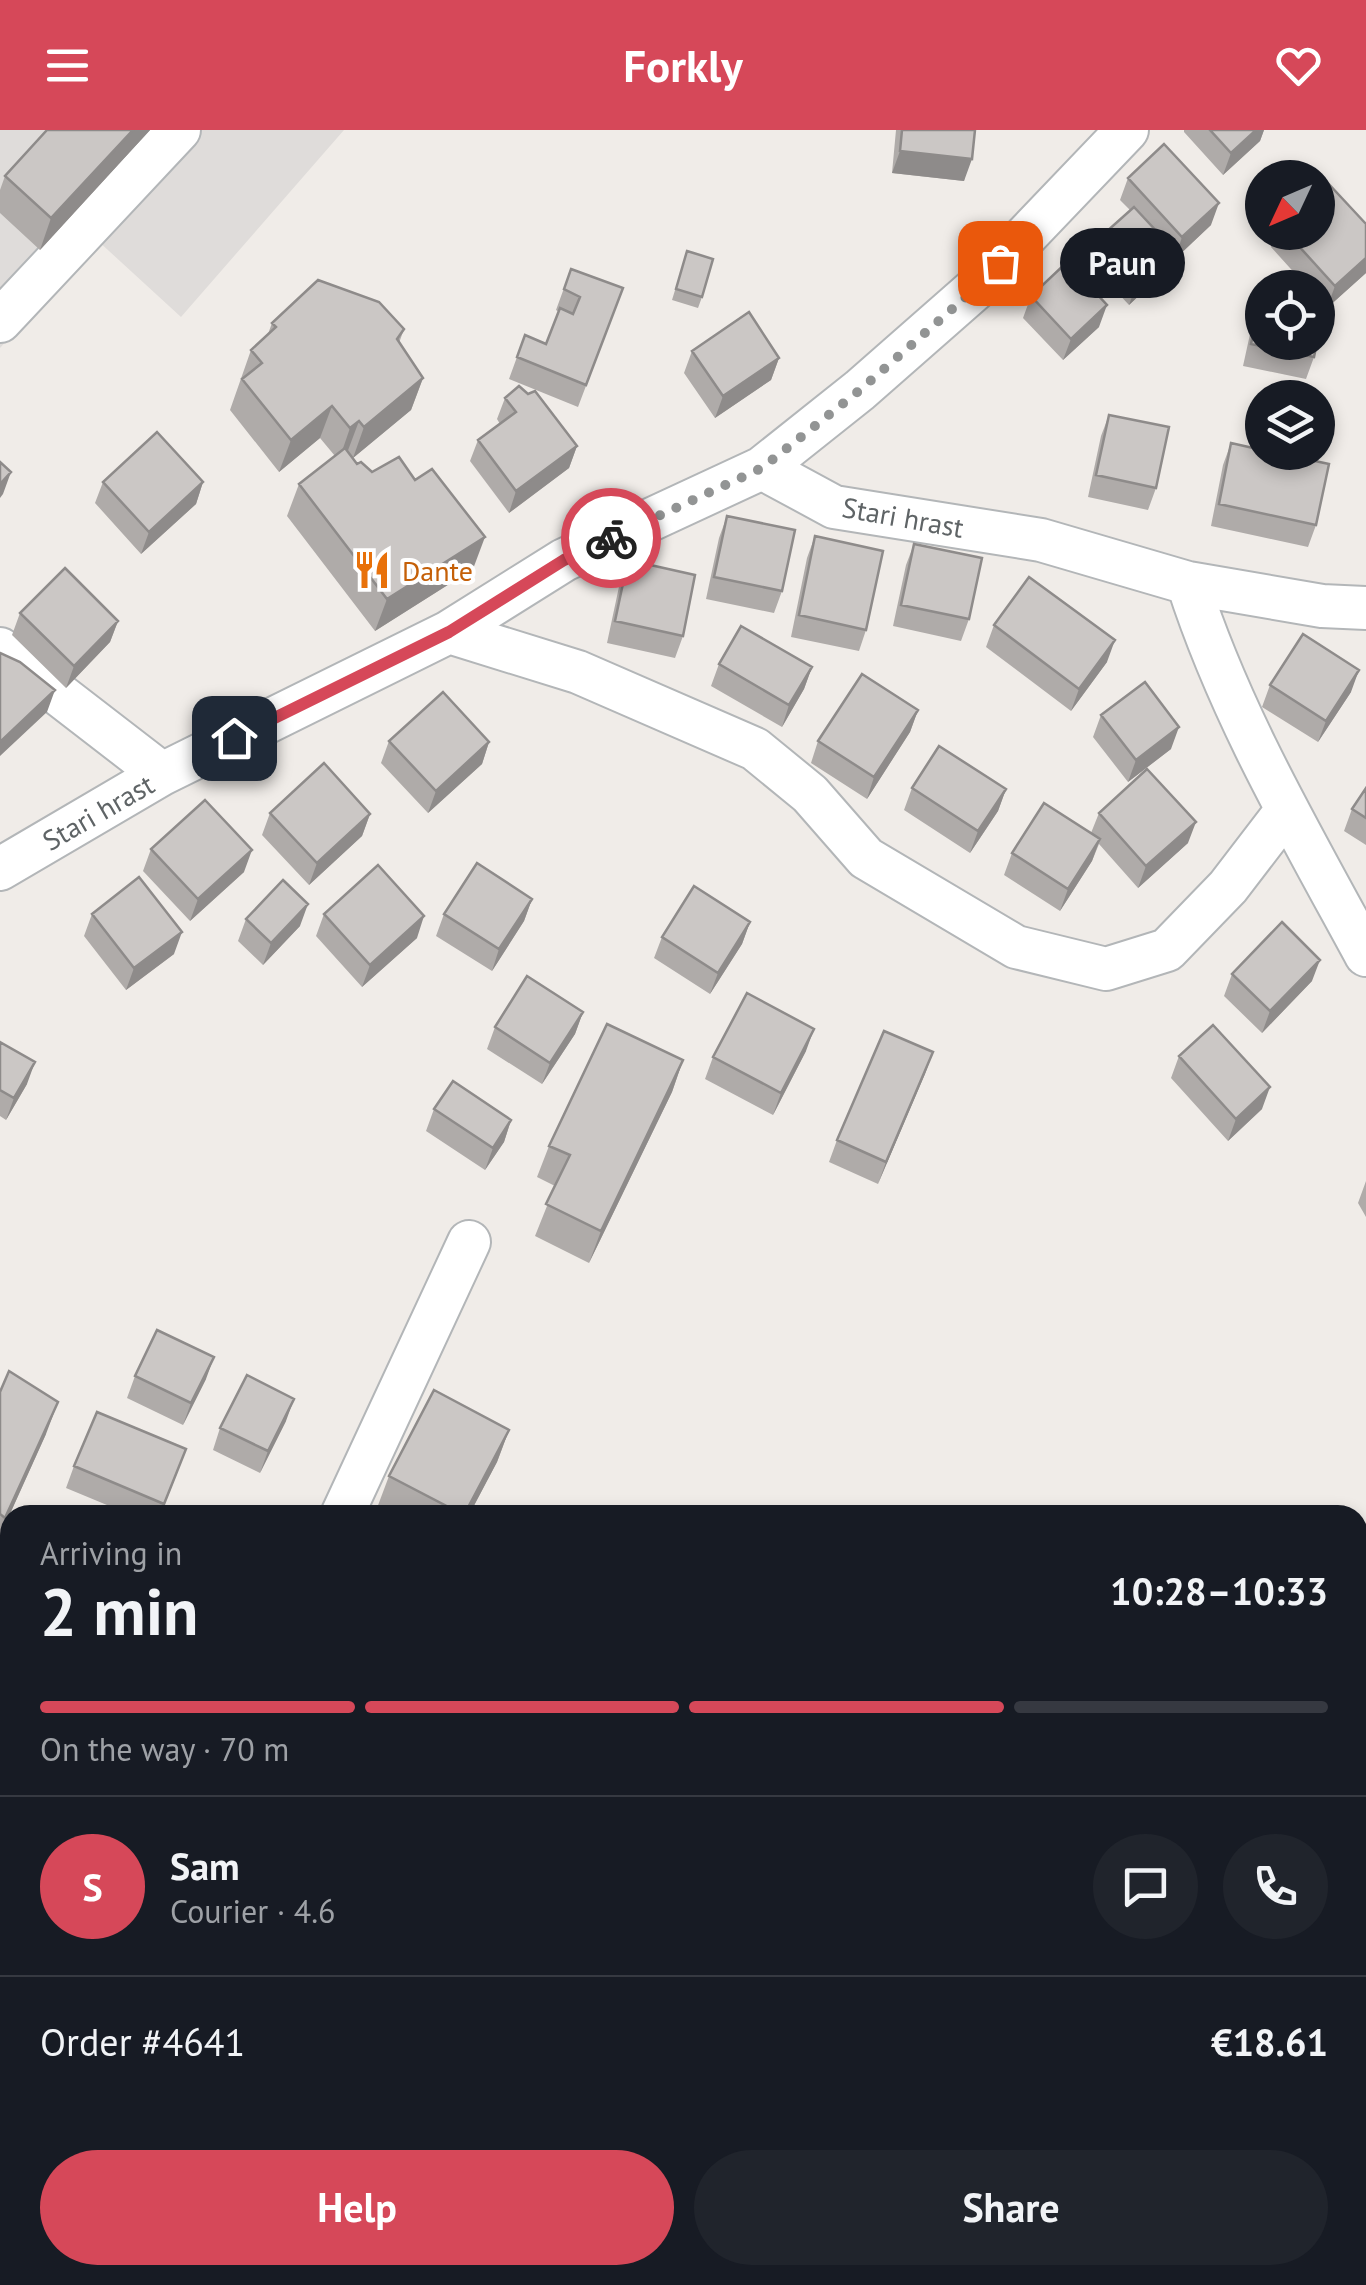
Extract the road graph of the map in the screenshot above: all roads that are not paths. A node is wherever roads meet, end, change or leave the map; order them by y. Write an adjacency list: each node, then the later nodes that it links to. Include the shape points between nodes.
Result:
1 (179, 130): 3 (street)
2 (1127, 130): 4 (street, via 975,289)
3 (0, 321)
4 (762, 468): 5 (street, Stari hrast, via 834,507 1041,540); 7 (street, Stari hrast, via 564,560)
5 (1188, 583): 6 (street, Stari hrast); 10 (street, via 1208,646)
6 (1366, 608)
7 (449, 632): 9 (street, Stari hrast); 10 (street, via 578,672 755,749 810,794 866,858 1016,946 1106,970 1167,950 1228,887)
8 (0, 649): 9 (street)
9 (162, 774): 11 (street, Stari hrast)
10 (1287, 810): 12 (street)
11 (0, 870)
12 (1366, 955)
13 (469, 1242): 14 (street)
14 (347, 1505)

